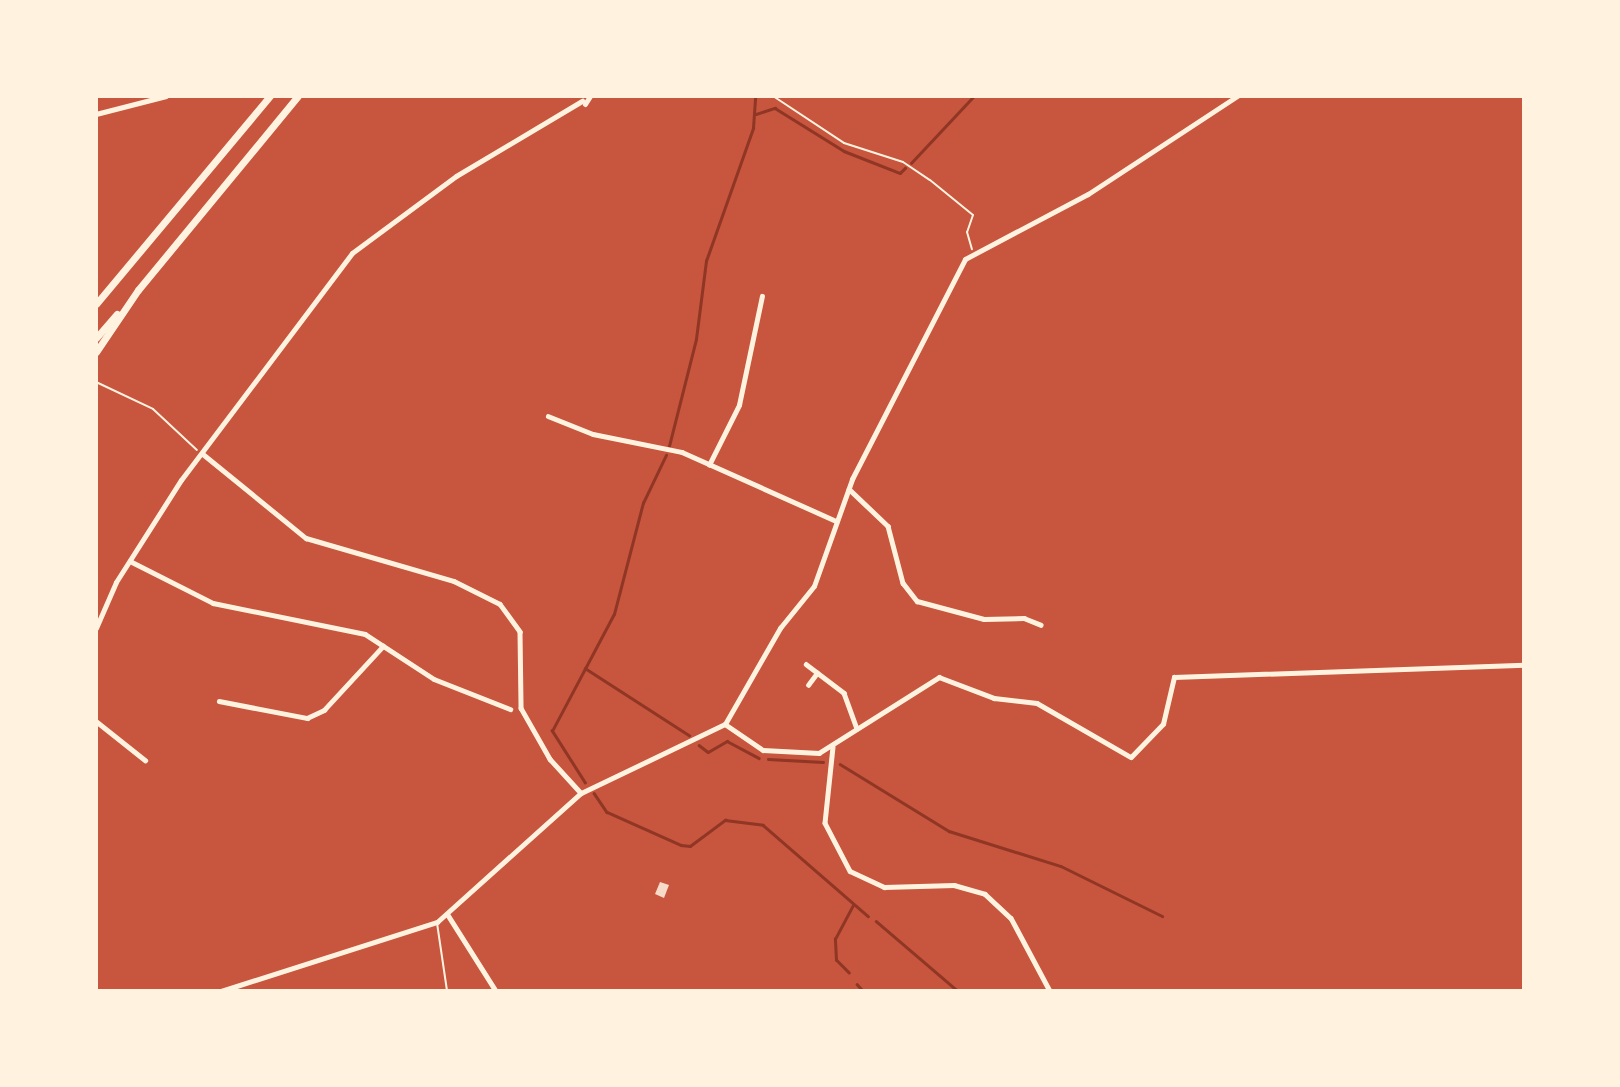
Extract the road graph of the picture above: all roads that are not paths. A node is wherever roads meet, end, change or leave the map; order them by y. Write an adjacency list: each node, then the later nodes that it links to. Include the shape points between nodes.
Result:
1 (166, 96): 7 (street)
2 (270, 96): 10 (highway)
3 (298, 96): 8 (highway)
4 (590, 96): 6 (street, via 588,103)
5 (1237, 96): 16 (street, via 1088,194 973,251 933,316)
6 (582, 99): 14 (street, via 456,176 352,253)
7 (96, 114)
8 (138, 290): 11 (highway); 12 (highway)
9 (762, 296): 15 (street, via 739,405)
10 (96, 304)
11 (96, 338)
12 (96, 352)
13 (548, 416): 15 (street)
14 (203, 454): 18 (street); 33 (street, via 306,538 453,581 500,604 520,632 521,708 550,759)
15 (709, 465): 17 (street, via 766,484)
16 (849, 489): 17 (street); 19 (street, via 888,526 903,583 917,601 985,619 1024,618)
17 (836, 521): 29 (street, via 814,586 780,628)
18 (130, 561): 20 (street); 21 (street, via 213,603 338,625)
19 (1041, 625)
20 (96, 628)
21 (383, 646): 26 (street, via 324,710 307,718); 27 (street, via 434,679)
22 (806, 664): 24 (street)
23 (1524, 665): 30 (street, via 1174,677 1163,724 1131,757 1037,703 994,698 939,677)
24 (817, 673): 25 (street); 30 (street, via 844,693)
25 (808, 685)
26 (219, 701)
27 (510, 709)
28 (96, 721): 32 (street)
29 (725, 724): 31 (street, via 749,744 775,754 806,756); 33 (street)
30 (857, 729): 31 (street)
31 (833, 747): 39 (street, via 825,823 850,871 884,887 954,885 985,894 1011,918)
32 (145, 760)
33 (581, 793): 34 (street)
34 (448, 915): 35 (street); 38 (street)
35 (437, 922): 36 (street); 37 (lane)
36 (222, 991)
37 (447, 991)
38 (496, 991)
39 (1050, 991)

